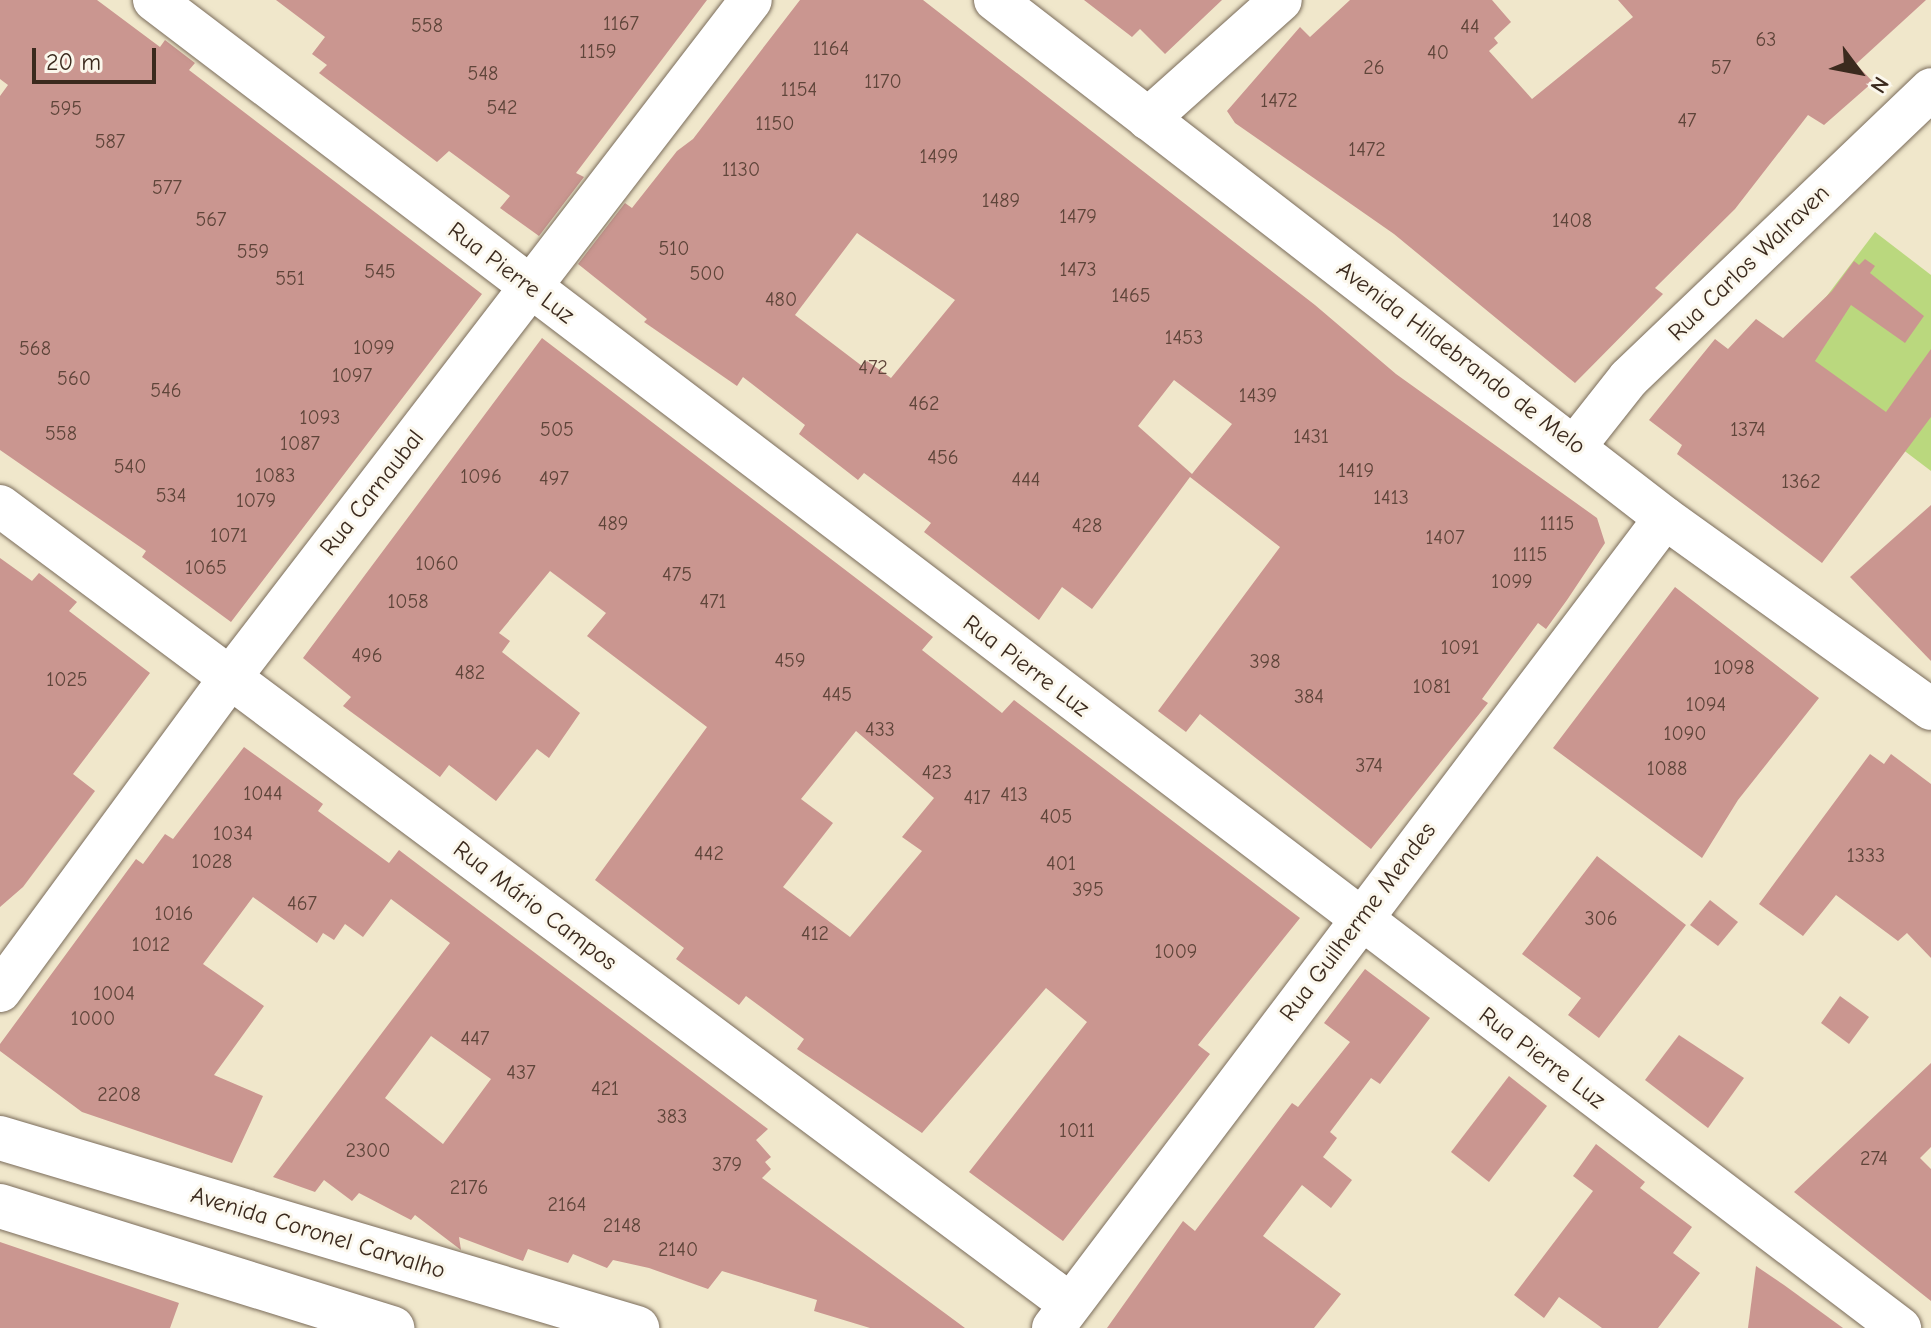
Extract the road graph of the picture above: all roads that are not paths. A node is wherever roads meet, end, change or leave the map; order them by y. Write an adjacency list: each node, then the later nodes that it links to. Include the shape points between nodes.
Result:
1 (154, 0): 7 (street, Rua Pierre Luz)
2 (751, 0): 7 (street, Rua Carnaubal)
3 (995, 0): 6 (street, Avenida Hildebrando de Melo)
4 (1281, 0): 6 (street)
5 (1931, 89): 8 (street, Rua Carlos Walraven, via 1629,378)
6 (1148, 119): 8 (street, Avenida Hildebrando de Melo)
7 (530, 287): 11 (street, Rua Carnaubal); 13 (street, Rua Pierre Luz)
8 (1576, 445): 10 (street, Avenida Hildebrando de Melo)
9 (0, 506): 11 (street, Rua Mário Campos)
10 (1665, 518): 12 (street, Avenida Hildebrando de Melo); 13 (street, Rua Guilherme Mendes)
11 (229, 679): 14 (street, Rua Carnaubal); 17 (street, Rua Mário Campos)
12 (1931, 709)
13 (1359, 919): 17 (street, Rua Guilherme Mendes); 20 (street, Rua Pierre Luz)
14 (0, 991)
15 (0, 1138): 19 (main road, Avenida Coronel Carvalho)
16 (0, 1206): 18 (main road)
17 (1062, 1316)
18 (392, 1328)
19 (637, 1328)
20 (1900, 1328)

